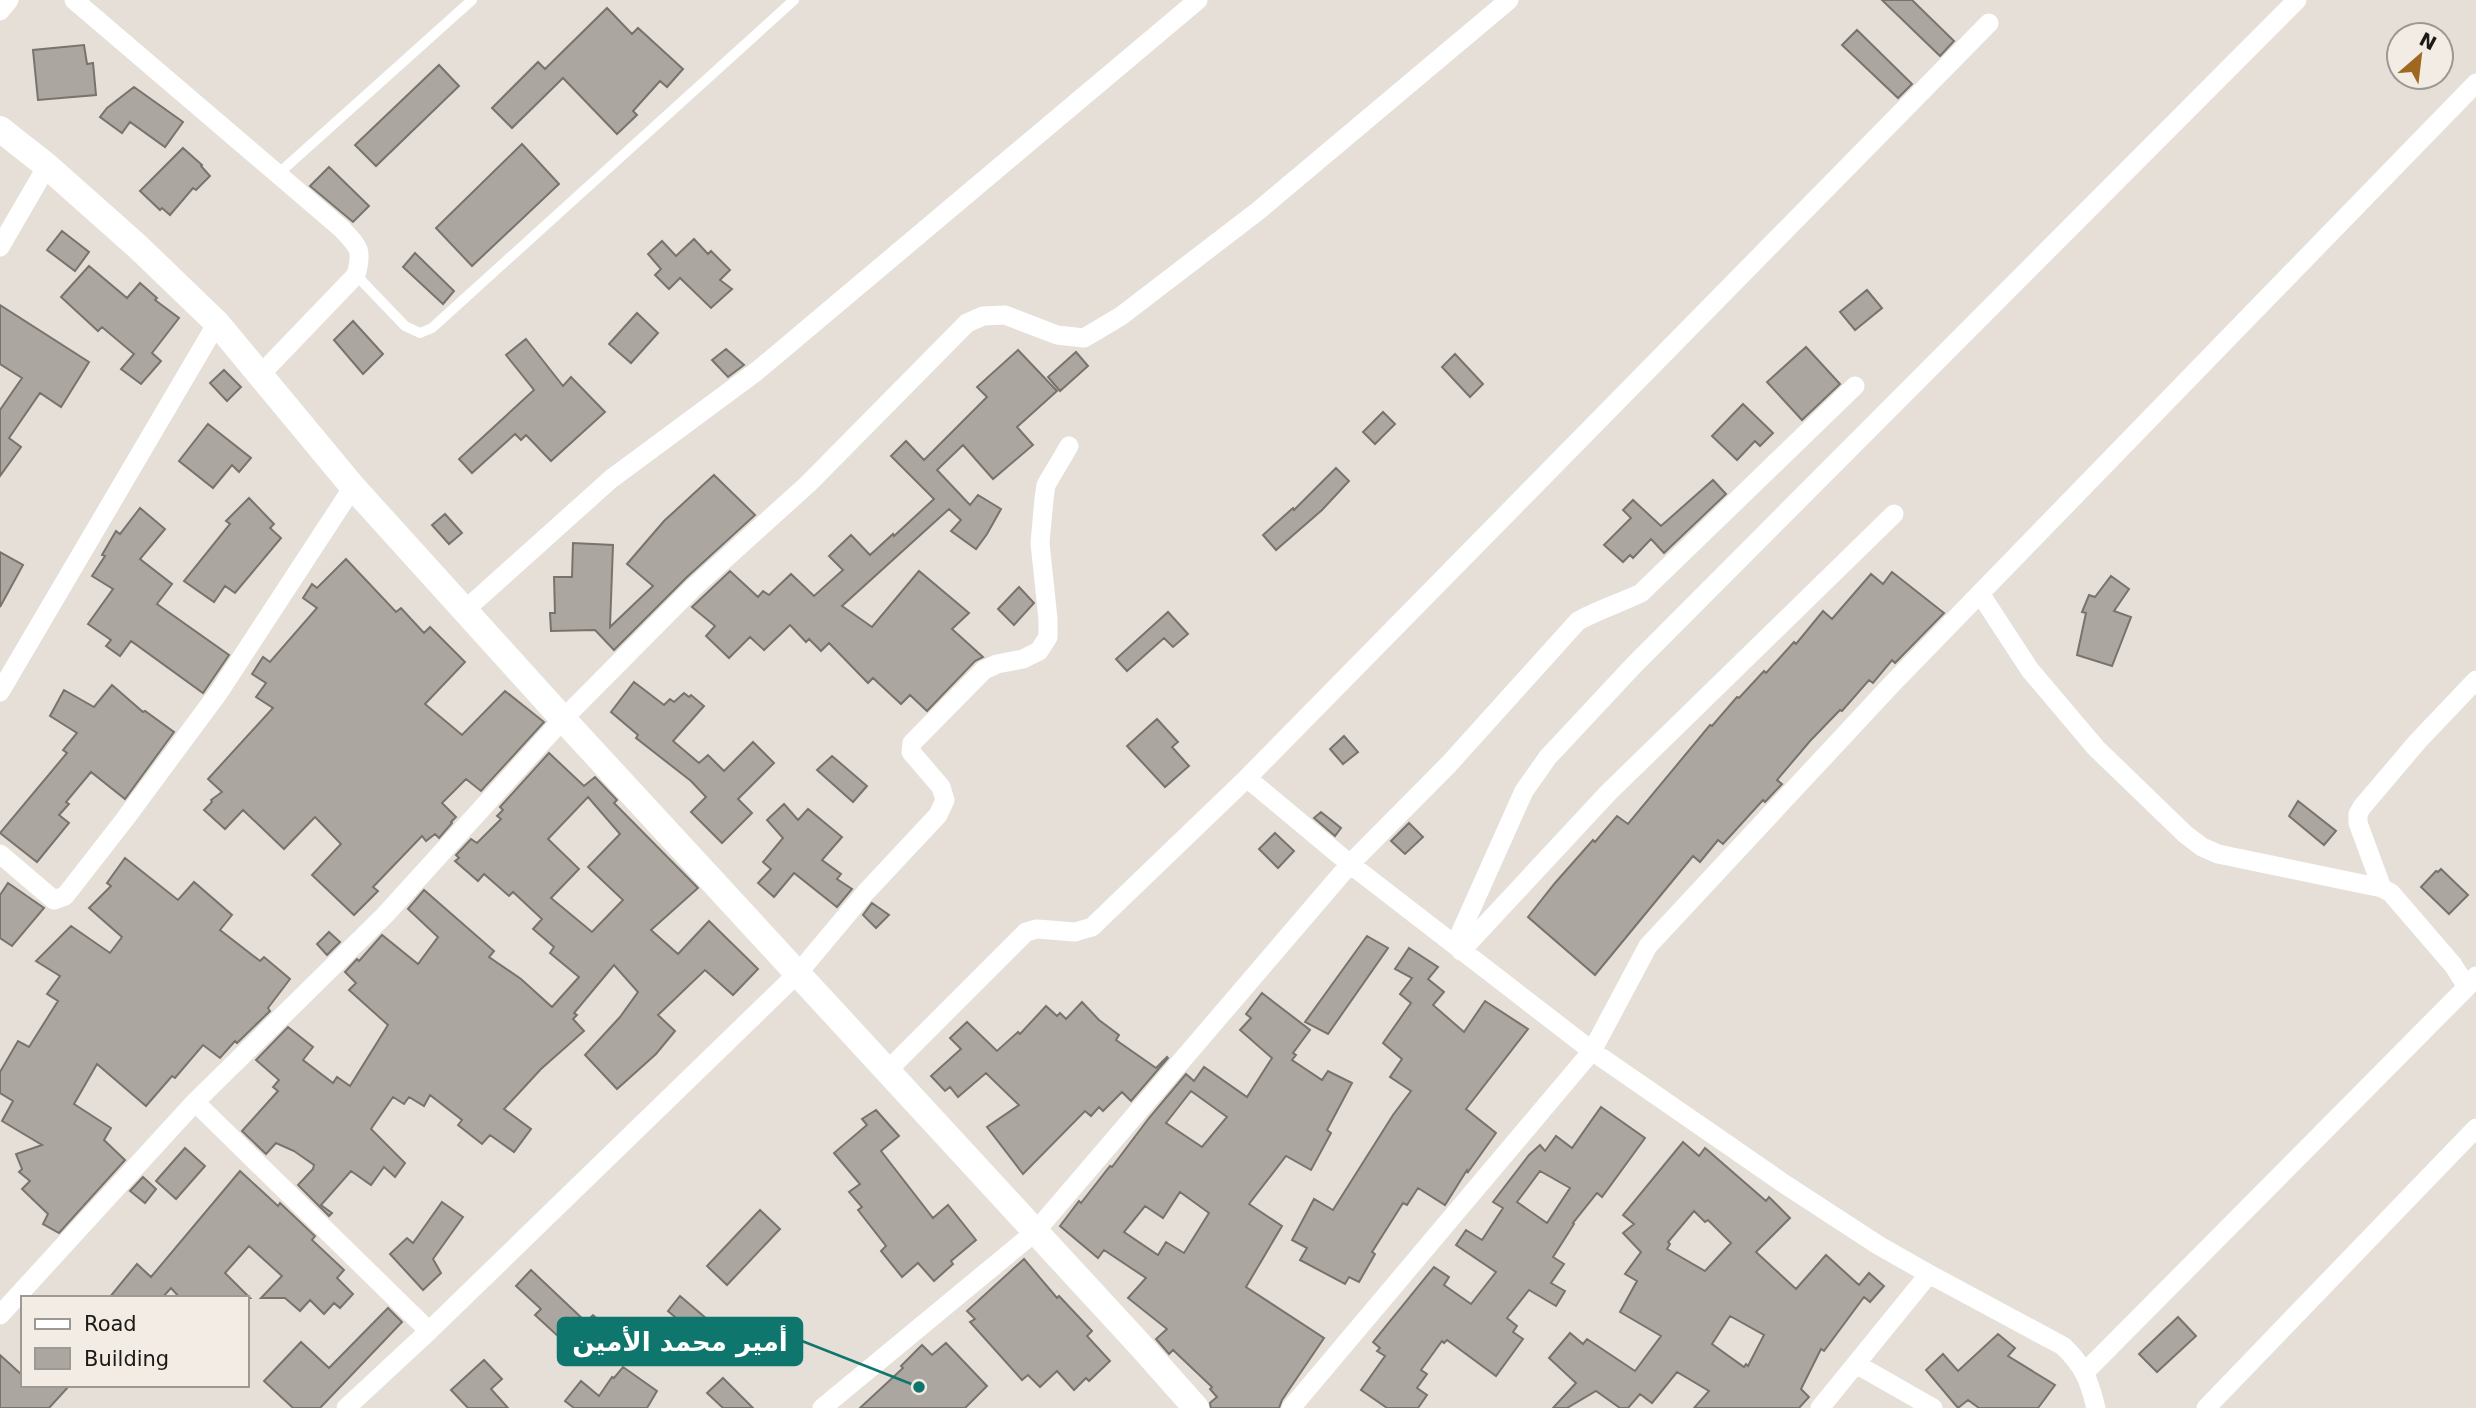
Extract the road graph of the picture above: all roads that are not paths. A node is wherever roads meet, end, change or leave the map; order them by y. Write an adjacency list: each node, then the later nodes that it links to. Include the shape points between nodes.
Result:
1 (9, 0): 8 (street)
2 (74, 0): 13 (street)
3 (472, 0): 13 (lane)
4 (794, 0): 15 (lane, via 432,328 420,333 405,327)
5 (1199, 0): 23 (street, via 757,371 611,479)
6 (1509, 0): 26 (street, via 1258,211 1121,316 1084,338 1057,335 1005,315 983,316 967,323 808,484 694,587)
7 (2297, 0): 31 (street, via 1563,740 1524,792)
8 (0, 12)
9 (1989, 23): 27 (street)
10 (2476, 83): 22 (street)
11 (0, 129): 12 (street)
12 (47, 166): 14 (street); 16 (street)
13 (278, 174): 15 (street, via 358,246 361,258)
14 (0, 247)
15 (356, 275): 17 (street)
16 (217, 323): 17 (street); 25 (street)
17 (260, 376): 20 (street)
18 (1855, 386): 29 (street, via 1641,593 1578,621 1449,764)
19 (1069, 446): 32 (street, via 1046,485 1044,499 1040,543 1048,637 1039,651 984,670 912,743 911,752 941,787 945,800 939,815)
20 (353, 487): 23 (street); 28 (street, via 219,692 65,896 54,900)
21 (1894, 514): 31 (street, via 1608,793)
22 (1981, 595): 30 (street, via 2030,670 2096,748 2202,847 2243,861); 34 (street, via 1648,946)
23 (465, 610): 26 (street)
24 (2476, 680): 30 (street, via 2358,814)
25 (0, 692)
26 (563, 719): 32 (street); 36 (street, via 385,915)
27 (1247, 778): 29 (street); 35 (street, via 1092,927 1075,932 1026,932)
28 (0, 854)
29 (1350, 864): 31 (street); 38 (street)
30 (2382, 888): 33 (street)
31 (1458, 948): 34 (street)
32 (799, 972): 35 (street); 41 (street)
33 (2471, 981): 43 (street)
34 (1592, 1051): 39 (street, via 1786,1185); 47 (street)
35 (888, 1070): 38 (street)
36 (195, 1102): 40 (street); 41 (street)
37 (2476, 1128): 51 (street)
38 (1035, 1232): 45 (street); 46 (street)
39 (1929, 1274): 42 (street); 43 (street, via 2063,1346)
40 (0, 1315)
41 (429, 1331): 44 (street)
42 (1856, 1364): 48 (street); 49 (street)
43 (2085, 1372): 50 (street)
44 (346, 1408)
45 (822, 1408)
46 (1196, 1408)
47 (1291, 1408)
48 (1820, 1408)
49 (1933, 1408)
50 (2095, 1408)
51 (2206, 1408)

